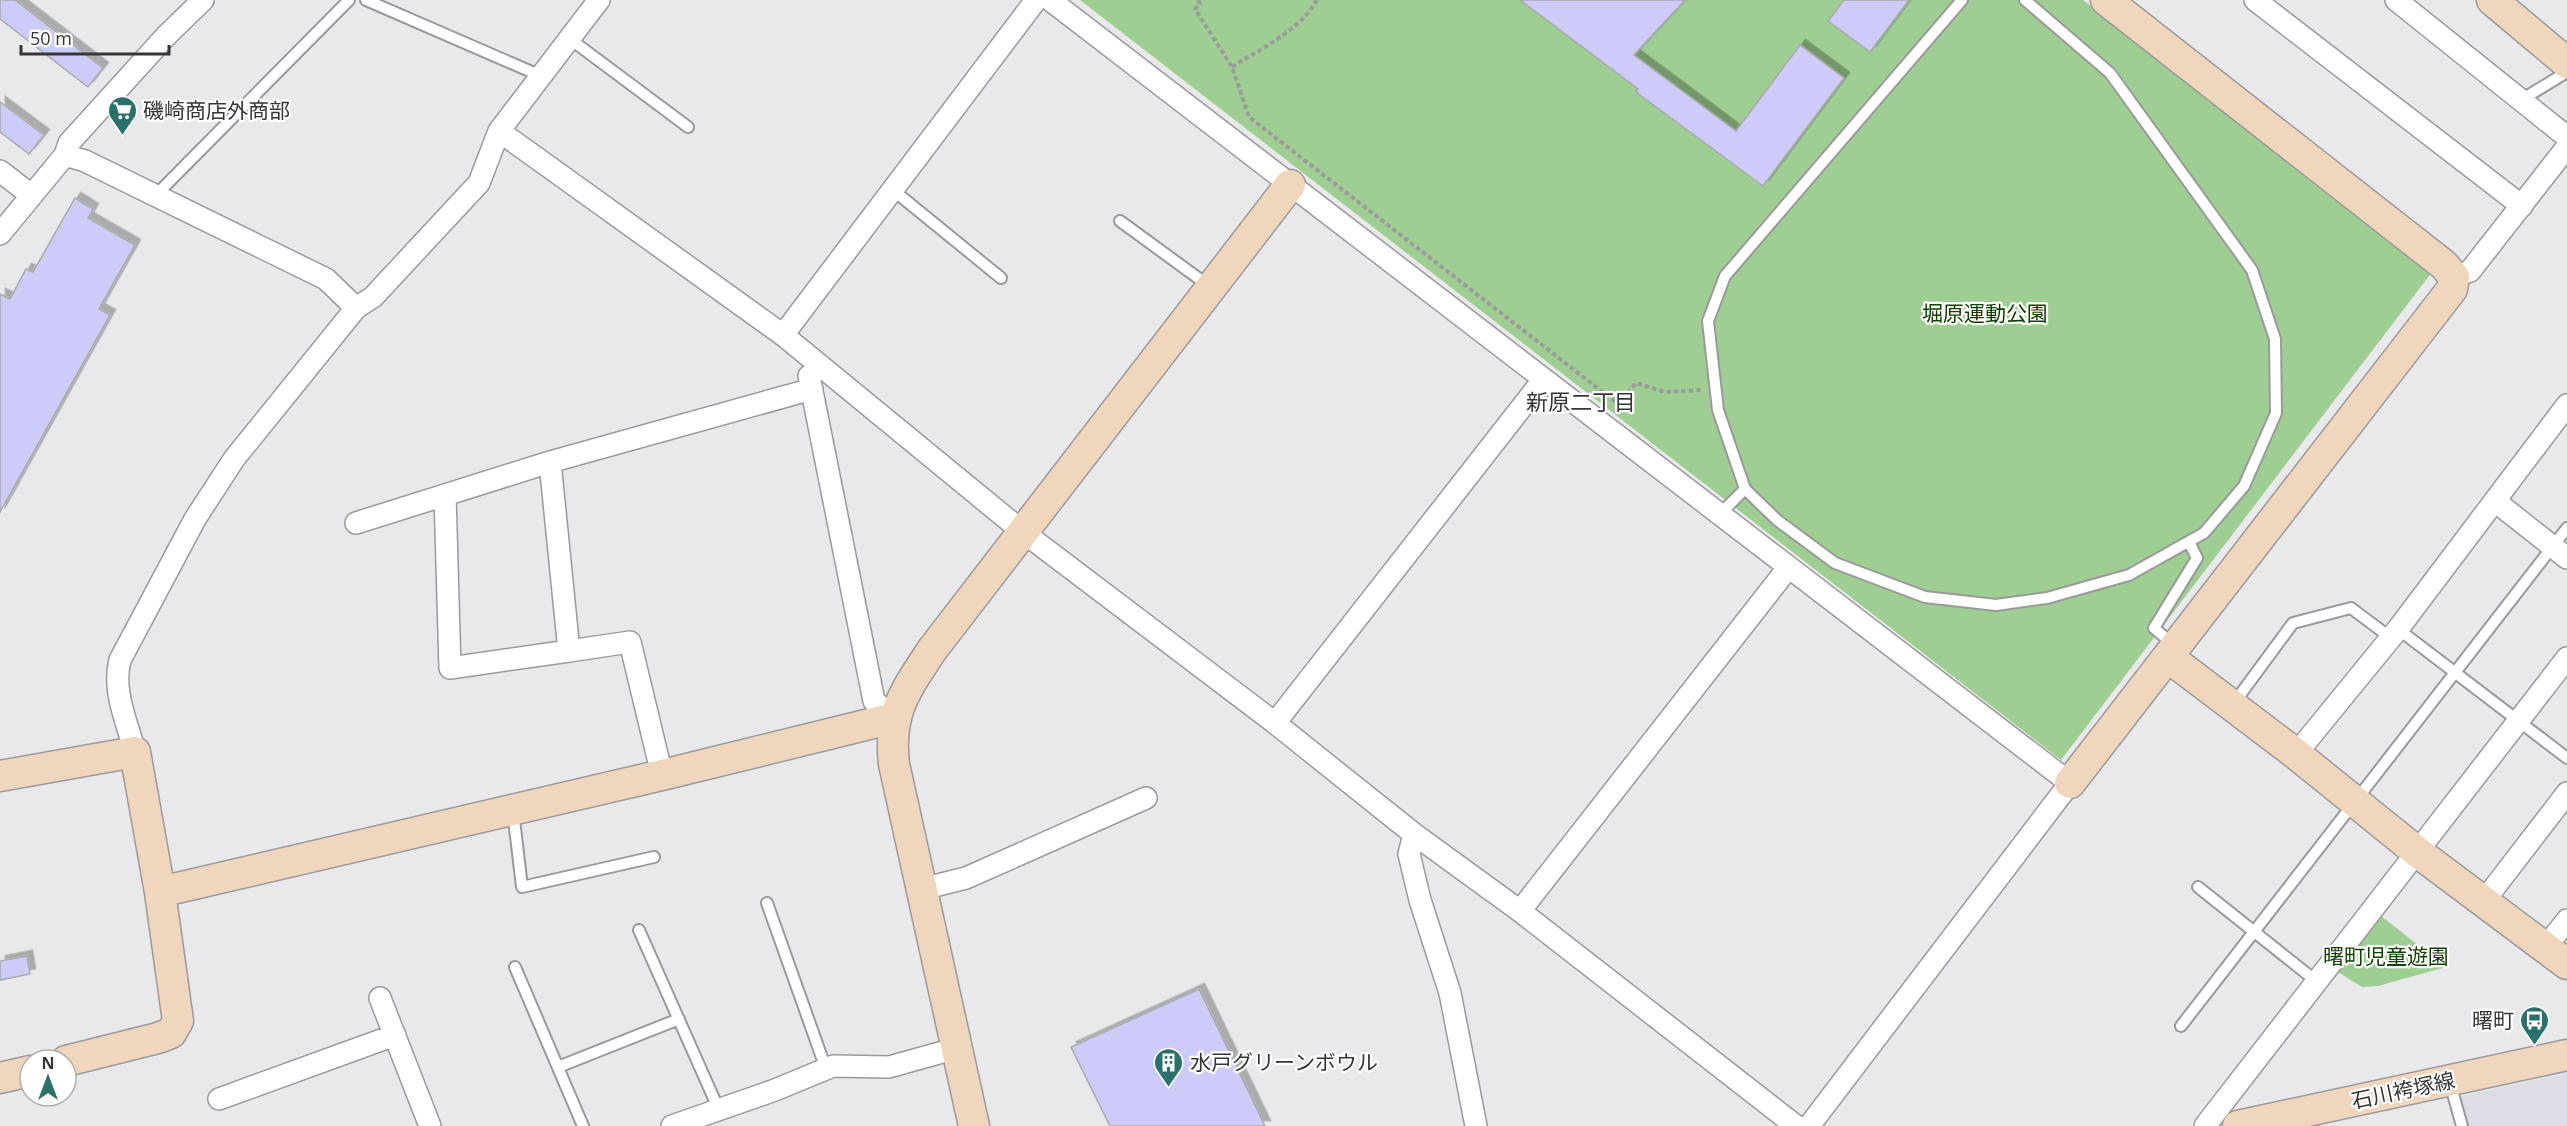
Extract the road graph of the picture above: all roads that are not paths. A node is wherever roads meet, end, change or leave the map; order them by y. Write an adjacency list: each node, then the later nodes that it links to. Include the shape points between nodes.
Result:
1 (203, 0): 22 (street, via 69,143)
2 (349, 0): 27 (lane)
3 (366, 0): 16 (lane)
4 (599, 0): 13 (street)
5 (1036, 0): 25 (street)
6 (1050, 0): 24 (street)
7 (1962, 0): 41 (lane, via 1725,276 1708,321 1718,410)
8 (2025, 0): 48 (lane, via 2110,73 2252,270 2275,339 2276,413 2244,486 2204,533)
9 (2255, 0): 28 (street)
10 (2396, 0): 17 (street)
11 (2492, 0): 14 (street)
12 (2121, 4): 32 (street, via 2444,265)
13 (570, 39): 16 (street); 18 (lane)
14 (2567, 63)
15 (2567, 72): 17 (lane)
16 (541, 76): 19 (street)
17 (2521, 100): 20 (street)
18 (688, 127)
19 (499, 131): 34 (street, via 479,183 373,297); 35 (street)
20 (2567, 137)
21 (2567, 147): 28 (street)
22 (65, 155): 26 (street); 27 (street)
23 (0, 171): 26 (street)
24 (1290, 185): 33 (street); 37 (street)
25 (893, 190): 31 (lane); 35 (street)
26 (31, 195): 30 (street)
27 (155, 196): 34 (street, via 326,279)
28 (2522, 206): 32 (street, via 2470,271)
29 (1120, 221): 33 (lane)
30 (0, 234)
31 (1001, 278)
32 (2454, 278): 53 (street, via 2452,289)
33 (1212, 288): 47 (street)
34 (356, 308): 60 (street, via 234,459 195,519 120,660 118,691)
35 (783, 335): 36 (street)
36 (806, 354): 38 (street); 47 (street)
37 (1544, 380): 44 (street); 59 (street)
38 (812, 389): 40 (street); 57 (street, via 874,701)
39 (2567, 405): 43 (street)
40 (550, 462): 42 (street); 52 (street)
41 (1745, 489): 44 (lane); 48 (lane, via 1834,563 1925,597 1996,605 2046,598 2129,575)
42 (445, 495): 45 (street); 52 (street, via 450,668)
43 (2495, 501): 49 (street); 51 (street)
44 (1719, 515): 50 (street)
45 (356, 523)
46 (2567, 528): 49 (lane)
47 (1023, 532): 57 (street, via 932,650 911,681); 59 (street)
48 (2189, 542): 53 (lane, via 2197,558 2154,628)
49 (2560, 552): 55 (lane)
50 (1788, 568): 65 (street); 78 (street)
51 (2395, 633): 55 (lane); 56 (lane, via 2351,608 2293,623); 61 (street)
52 (569, 651): 64 (street, via 630,642)
53 (2172, 652): 56 (street); 65 (street)
54 (2567, 658): 58 (street)
55 (2455, 672): 58 (lane); 68 (lane)
56 (2232, 706): 61 (street)
57 (894, 718): 64 (street); 74 (street, via 894,764)
58 (2518, 720): 62 (lane); 71 (street)
59 (1275, 723): 70 (street)
60 (135, 752): 63 (street); 75 (street)
61 (2296, 754): 68 (street)
62 (2567, 758)
63 (0, 776)
64 (662, 776): 69 (street)
65 (2070, 783): 105 (street)
66 (2567, 793): 76 (street)
67 (1146, 798): 74 (street, via 966,878)
68 (2355, 802): 71 (street); 81 (lane)
69 (513, 810): 72 (lane, via 522,888); 75 (street)
70 (1414, 834): 78 (street); 103 (street, via 1409,854 1450,993)
71 (2416, 851): 76 (street); 84 (street)
72 (654, 857)
73 (2198, 887): 81 (lane)
74 (922, 890): 89 (street)
75 (160, 892): 91 (street, via 179,1012 176,1026 171,1033 158,1038)
76 (2484, 901): 82 (street)
77 (767, 903): 93 (lane)
78 (1520, 911): 104 (street)
79 (2567, 920): 82 (street)
80 (639, 930): 86 (lane)
81 (2254, 931): 84 (lane); 87 (lane)
82 (2557, 955)
83 (515, 967): 92 (lane)
84 (2316, 981): 106 (street)
85 (381, 998): 88 (street)
86 (679, 1019): 92 (lane); 98 (lane)
87 (2181, 1026)
88 (395, 1035): 97 (street); 99 (street)
89 (957, 1048): 93 (street, via 889,1067); 102 (street)
90 (2567, 1055): 96 (street, 石川袴塚線)
91 (78, 1058)
92 (558, 1067): 100 (lane)
93 (826, 1069): 98 (street)
94 (18, 1074): 95 (street)
95 (0, 1078)
96 (2449, 1080): 107 (street, 石川袴塚線); 108 (lane)
97 (219, 1099)
98 (718, 1110): 101 (street)
99 (430, 1126)
100 (584, 1126)
101 (672, 1126)
102 (974, 1126)
103 (1476, 1126)
104 (1796, 1126)
105 (1809, 1126)
106 (2205, 1126)
107 (2238, 1126)
108 (2462, 1126)

